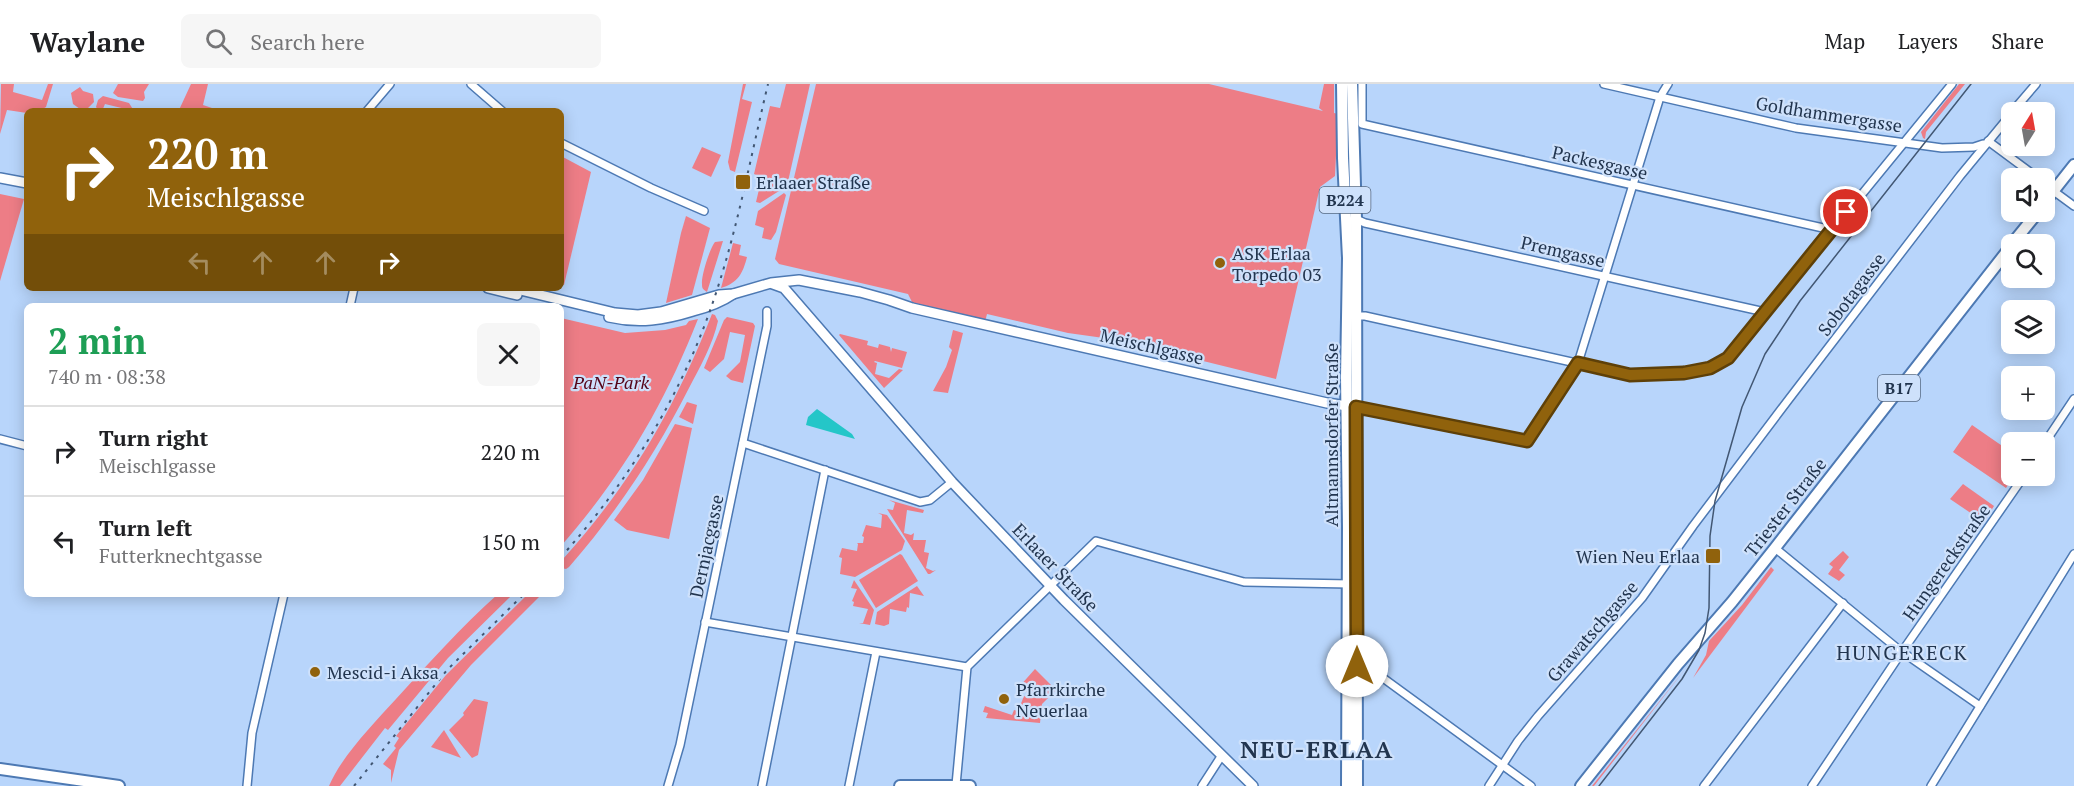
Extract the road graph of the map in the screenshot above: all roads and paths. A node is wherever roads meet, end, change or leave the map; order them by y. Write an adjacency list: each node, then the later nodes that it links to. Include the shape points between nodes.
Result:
1 (390, 84): 12 (street)
2 (471, 84): 13 (street)
3 (1342, 84): 44 (main road, Altmannsdorfer Straße / B224)
4 (1353, 84): 27 (main road, Altmannsdorfer Straße / B224)
5 (1362, 84): 22 (street, Packesgasse, via 1362,124)
6 (1604, 84): 10 (street, Goldhammergasse)
7 (1668, 84): 10 (street)
8 (1952, 84): 16 (street)
9 (2036, 84): 11 (street, Sobotagasse)
10 (1660, 97): 16 (street, Goldhammergasse, via 1796,128); 22 (street)
11 (2021, 102)
12 (370, 108)
13 (499, 108)
14 (2001, 126): 15 (street, Sobotagasse)
15 (1988, 141): 16 (street, Goldhammergasse, via 1976,147 1949,149); 19 (street); 52 (street, Sobotagasse)
16 (1905, 142): 29 (street)
17 (564, 144): 26 (street)
18 (2074, 165): 23 (main road)
19 (2024, 168)
20 (0, 178): 21 (street)
21 (24, 182)
22 (1633, 184): 29 (street, Packesgasse); 32 (street)
23 (2055, 189)
24 (2055, 191): 25 (street)
25 (2074, 206)
26 (704, 211)
27 (1356, 219): 32 (street, Premgasse); 41 (main road, Altmannsdorfer Straße / B224)
28 (2030, 222): 30 (main road, Triester Straße / B17)
29 (1832, 230): 40 (street)
30 (2021, 234)
31 (2001, 259): 53 (main road, Triester Straße / B17)
32 (1605, 276): 40 (street, Premgasse); 42 (street)
33 (771, 283): 36 (street, Meischlgasse); 44 (street, Meischlgasse, via 799,280 831,285 924,311); 50 (street, Erlaaer Straße, via 784,288)
34 (500, 291): 37 (street)
35 (525, 291): 36 (street, via 630,315 661,312)
36 (733, 294): 38 (street, via 721,303 651,322 622,320)
37 (549, 303)
38 (564, 307)
39 (767, 311): 47 (street, Dernjacgasse)
40 (1765, 312): 42 (street, via 1728,358 1710,368 1630,375)
41 (1356, 316): 42 (street); 44 (main road, Altmannsdorfer Straße / B224)
42 (1578, 363): 44 (street, Meischlgasse, via 1527,441)
43 (2074, 399): 45 (street)
44 (1352, 406): 55 (main road, Altmannsdorfer Straße / B224)
45 (2052, 432)
46 (0, 439): 48 (street)
47 (743, 443): 49 (street); 59 (street, Dernjacgasse)
48 (24, 445)
49 (825, 470): 50 (street, via 920,502 930,500); 60 (street)
50 (952, 482): 56 (street, Erlaaer Straße)
51 (2017, 486): 61 (street, Hungereckstraße)
52 (1717, 495): 67 (street, Grawatschgasse, via 1642,598 1538,716)
53 (1775, 548): 58 (street); 84 (main road, Triester Straße / B17)
54 (2074, 554): 65 (street)
55 (1353, 584): 56 (street, via 1245,582 1096,541); 63 (main road, Altmannsdorfer Straße / B224)
56 (1050, 586): 64 (street); 66 (street, Erlaaer Straße)
57 (283, 597): 71 (street, via 252,734)
58 (1843, 603): 61 (street); 85 (street)
59 (705, 622): 60 (street); 72 (street, Dernjacgasse)
60 (792, 637): 62 (street); 73 (street)
61 (1902, 651): 65 (street); 86 (street, Hungereckstraße)
62 (876, 652): 64 (street); 74 (street)
63 (1352, 666): 67 (street, via 1368,667); 80 (main road, Altmannsdorfer Straße / B224); 81 (main road, Altmannsdorfer Straße / B224)
64 (967, 667): 69 (street)
65 (1980, 706): 87 (street)
66 (1222, 755): 78 (street); 79 (street, Erlaaer Straße)
67 (1504, 765): 82 (street, Grawatschgasse); 83 (street)
68 (0, 769): 70 (main road)
69 (956, 785): 76 (main road); 77 (main road)
70 (118, 786)
71 (247, 786)
72 (668, 786)
73 (762, 786)
74 (849, 786)
75 (900, 786): 76 (main road)
76 (928, 786)
77 (970, 786)
78 (1202, 786)
79 (1253, 786)
80 (1347, 786)
81 (1357, 786)
82 (1489, 786)
83 (1531, 786)
84 (1581, 786)
85 (1704, 786)
86 (1813, 786)
87 (1931, 786)

